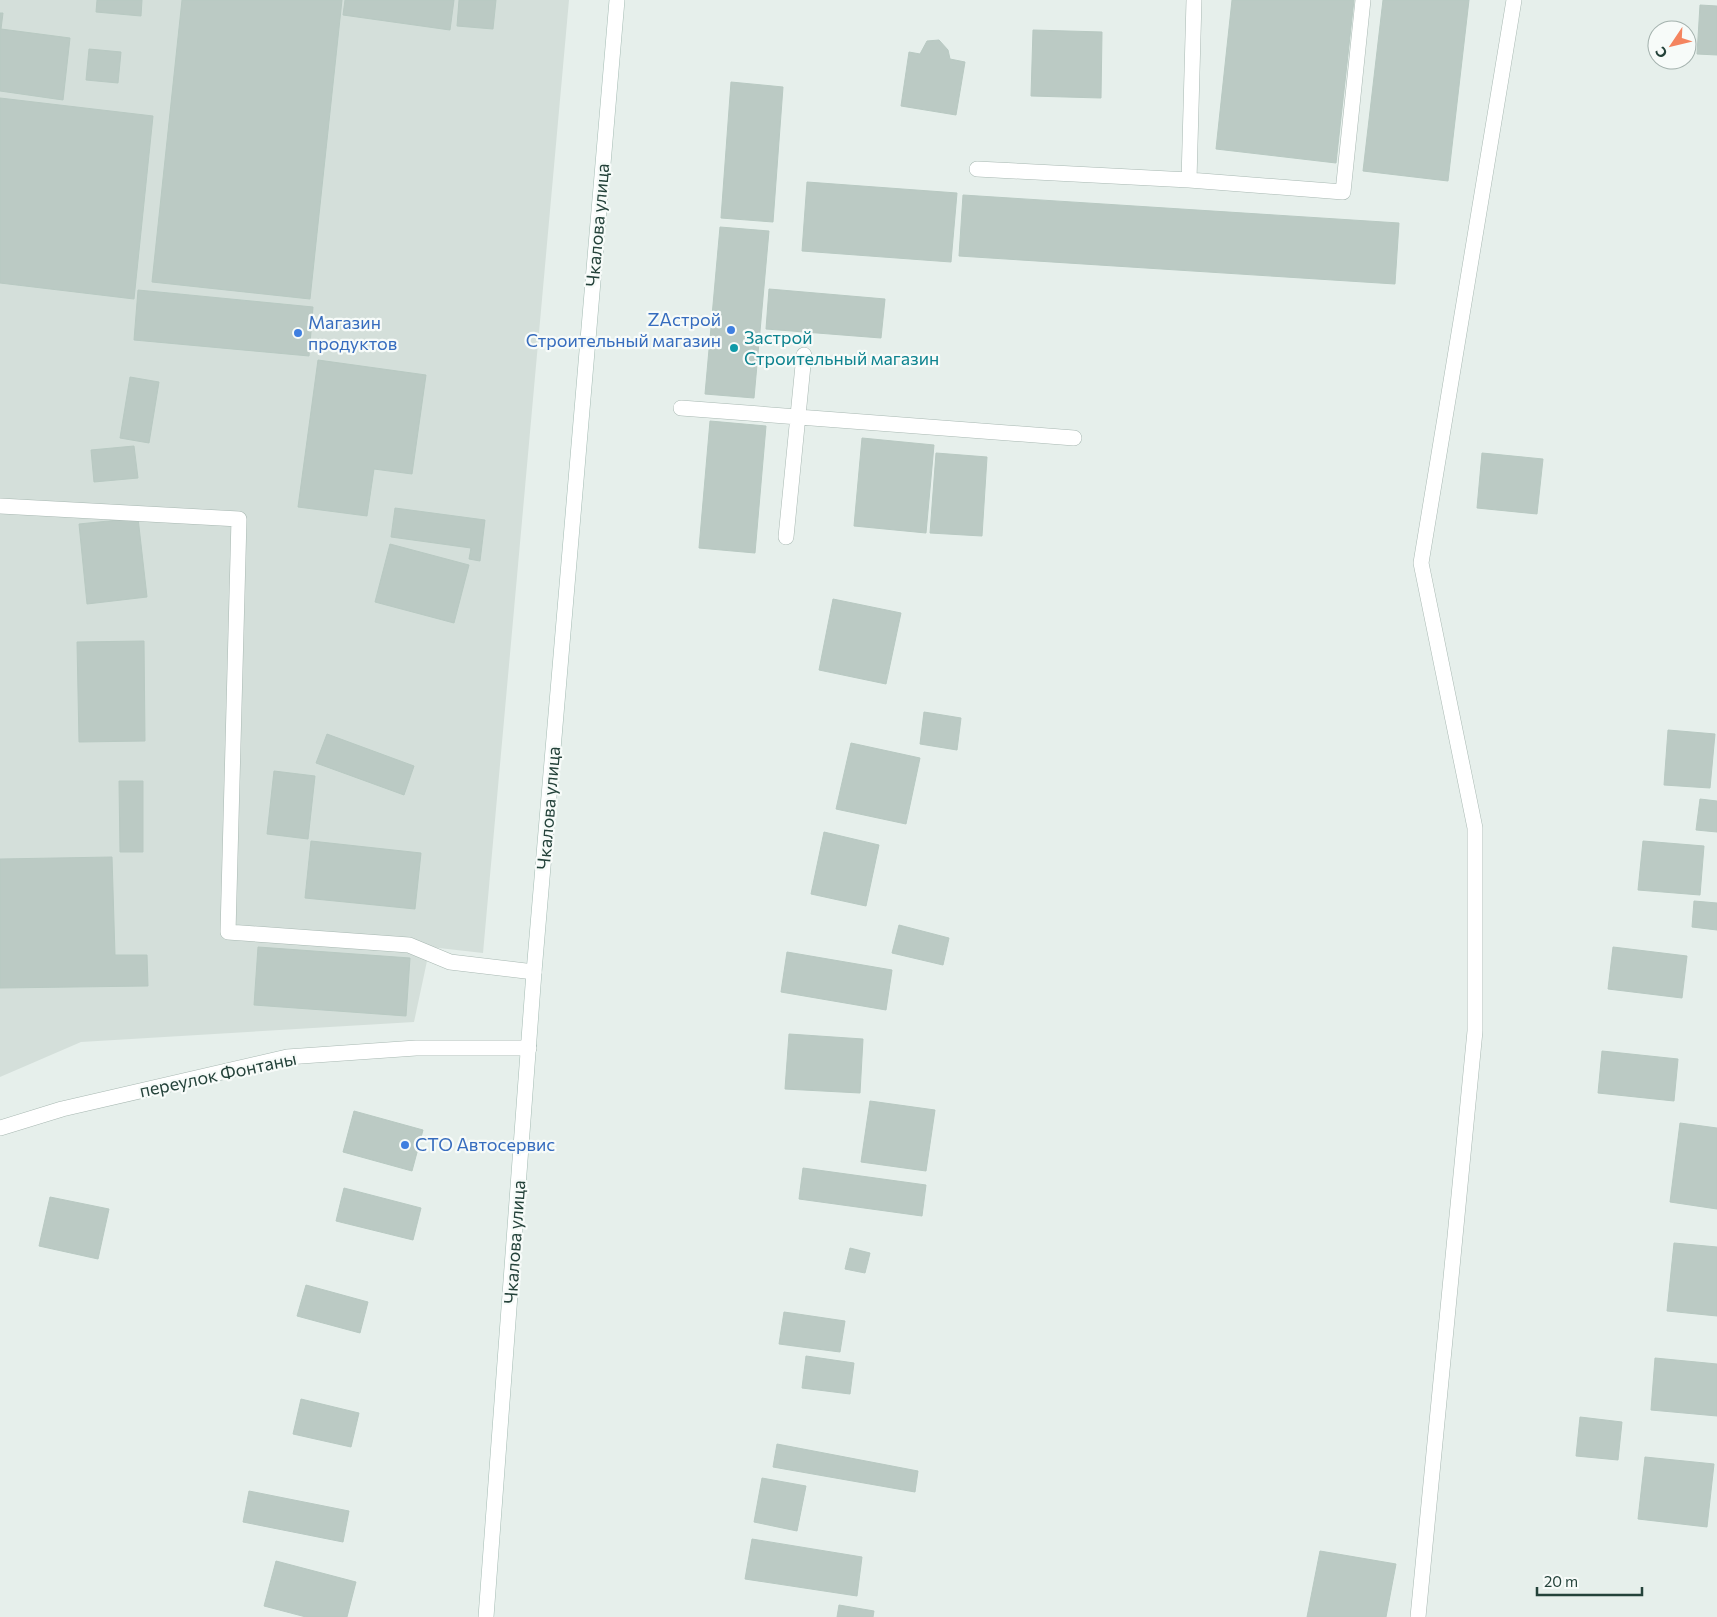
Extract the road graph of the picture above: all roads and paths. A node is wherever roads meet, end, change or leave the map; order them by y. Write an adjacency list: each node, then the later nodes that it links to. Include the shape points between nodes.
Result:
1 (617, 0): 12 (main road, Чкалова улица)
2 (1194, 0): 6 (main road)
3 (1363, 0): 6 (main road, via 1343,192)
4 (1514, 0): 16 (main road, via 1421,563 1475,828 1475,1031)
5 (977, 169): 6 (main road)
6 (1189, 180)
7 (804, 355): 11 (main road)
8 (681, 408): 9 (main road)
9 (1074, 438)
10 (0, 506): 12 (main road, via 239,519 228,932 409,945 450,962)
11 (786, 537)
12 (534, 972): 13 (main road, Чкалова улица)
13 (530, 1048): 14 (main road, переулок Фонтаны, via 416,1048 286,1057 62,1109); 15 (main road, Чкалова улица)
14 (0, 1128)
15 (486, 1617)
16 (1418, 1617)

